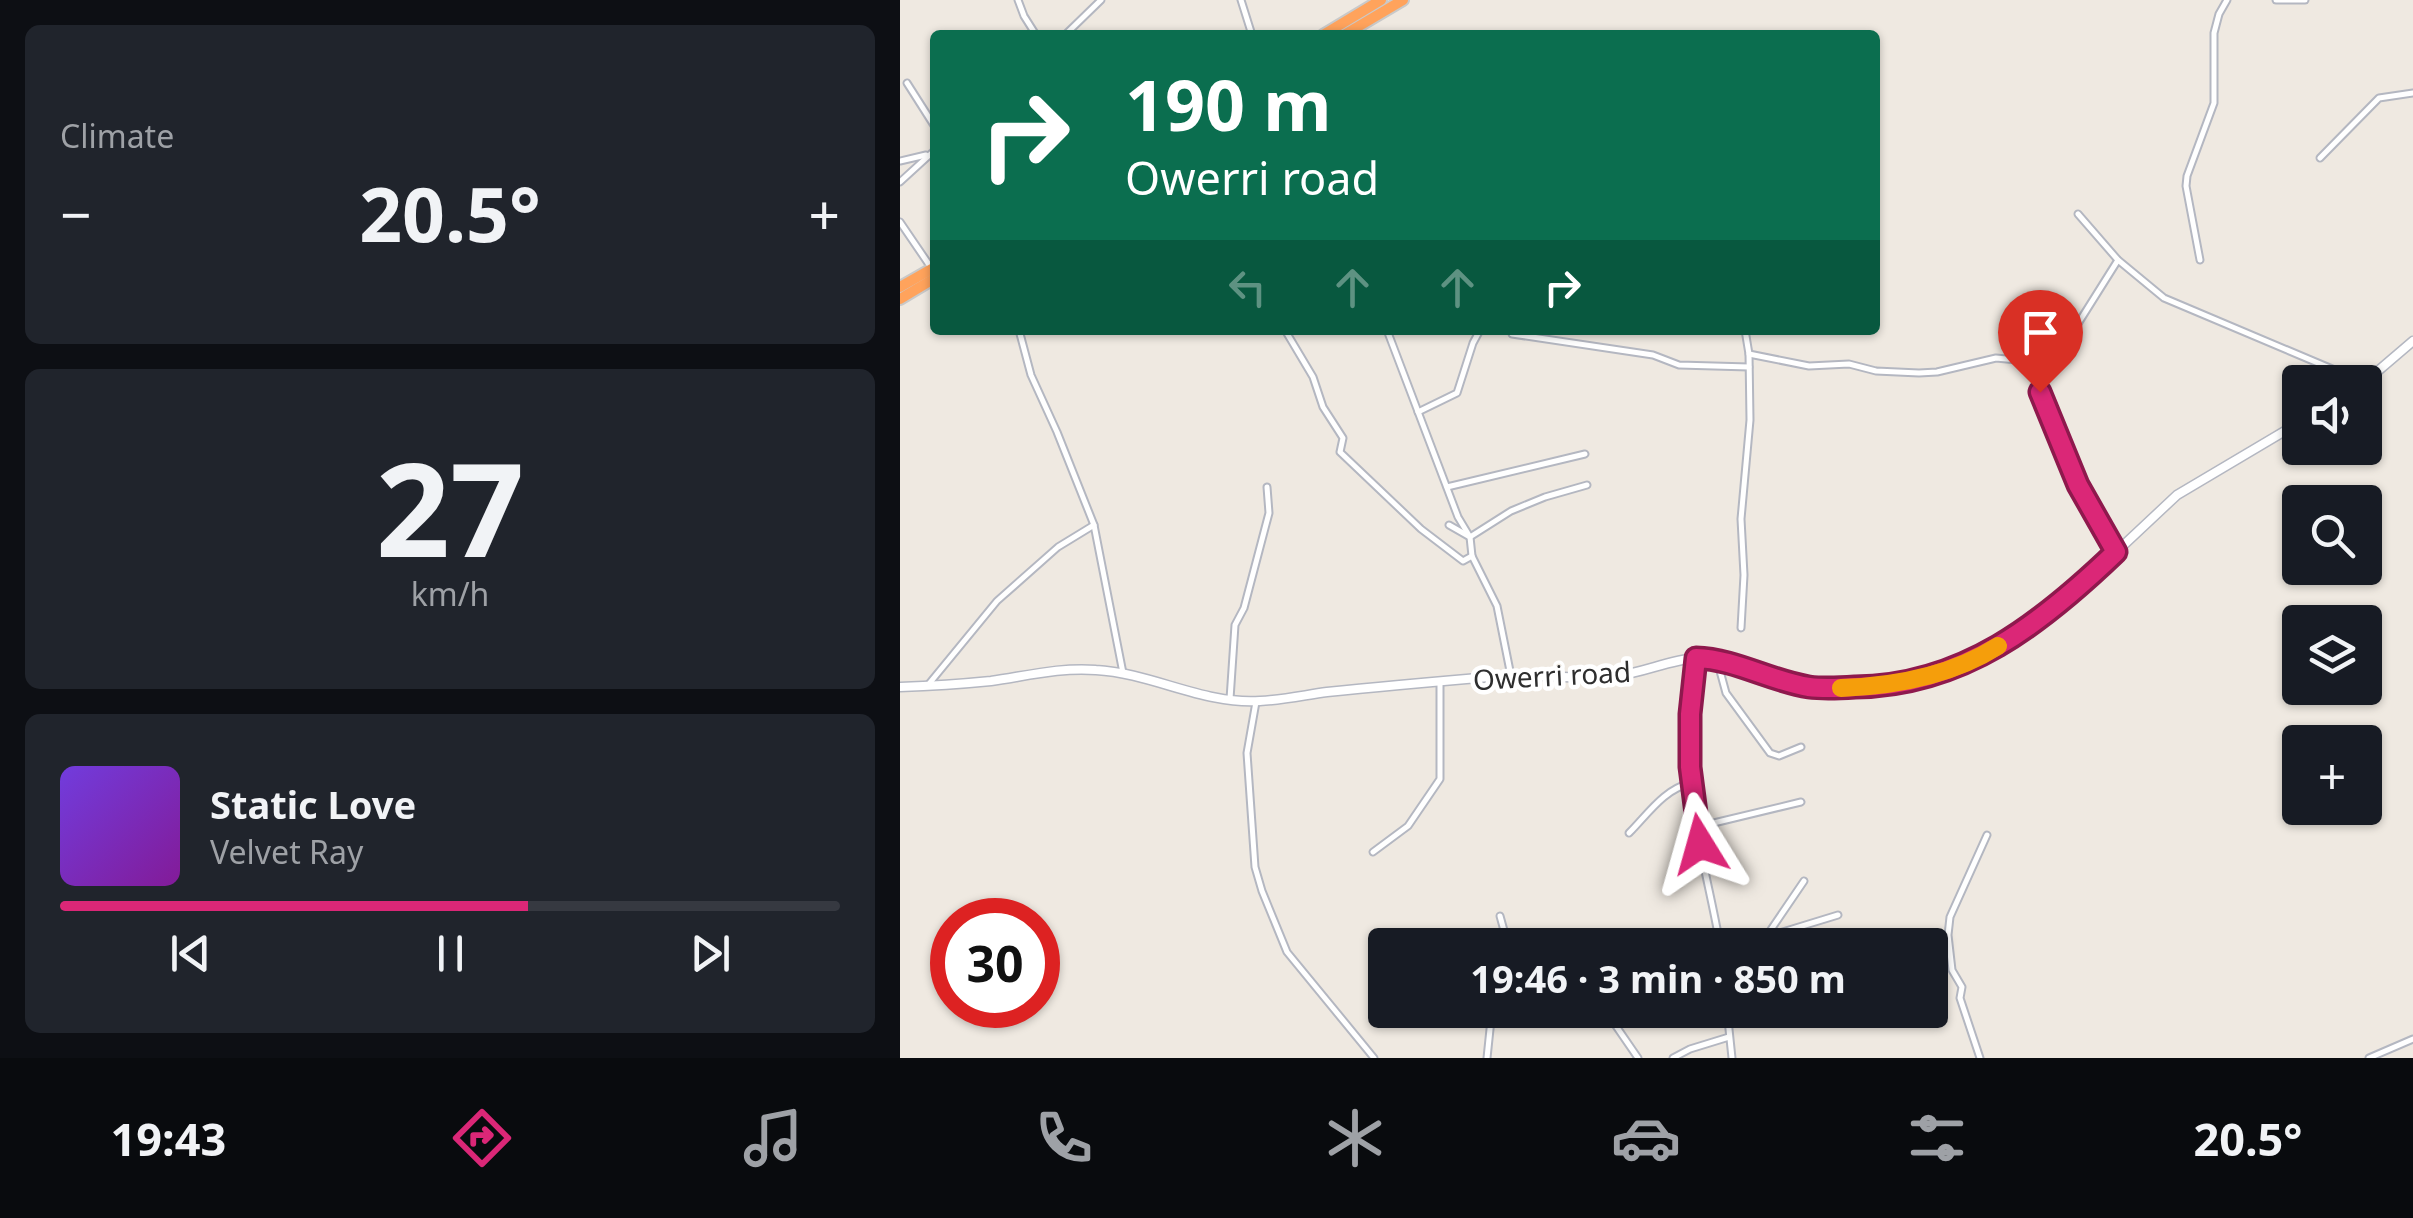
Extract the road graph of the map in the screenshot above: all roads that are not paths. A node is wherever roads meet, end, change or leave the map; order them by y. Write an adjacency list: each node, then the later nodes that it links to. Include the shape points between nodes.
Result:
1 (1018, 0): 9 (street)
2 (1101, 0): 10 (street)
3 (1241, 0): 11 (street)
4 (1381, 0): 12 (highway)
5 (1403, 0): 13 (highway)
6 (2228, 0): 24 (street, via 2214,32 2214,103 2187,176)
7 (2276, 0): 8 (street)
8 (2305, 0)
9 (1033, 30)
10 (1070, 30)
11 (1250, 30)
12 (1330, 30)
13 (1352, 30)
14 (907, 83): 16 (street)
15 (2413, 93): 18 (street, via 2379,98)
16 (930, 119)
17 (928, 155): 19 (street); 20 (street)
18 (2320, 158)
19 (900, 160)
20 (900, 182)
21 (2078, 214): 23 (street)
22 (900, 222): 25 (street)
23 (2118, 260): 37 (street); 41 (street, via 2164,298)
24 (2200, 260)
25 (930, 265)
26 (930, 273): 28 (highway)
27 (930, 274): 29 (highway)
28 (900, 288)
29 (900, 299)
30 (2053, 317): 37 (street)
31 (1020, 335): 50 (street)
32 (1288, 335): 54 (street, via 1343,438 1340,452 1421,529 1463,561)
33 (1388, 335): 44 (street)
34 (1478, 335): 44 (street, via 1458,393)
35 (1519, 335): 42 (street, via 1654,355 1678,365)
36 (1746, 335): 39 (street)
37 (2069, 338): 40 (street)
38 (2413, 341): 43 (main road)
39 (1749, 354): 40 (street, via 1809,366 1919,373 1996,358); 42 (street)
40 (2027, 360): 53 (street, via 2078,485)
41 (2324, 365)
42 (1749, 366): 55 (street)
43 (2382, 367)
44 (1418, 412): 48 (street)
45 (2282, 433): 53 (main road, Owerri road, via 2177,495)
46 (1585, 454): 48 (street)
47 (1586, 485): 52 (street, via 1511,511)
48 (1447, 487): 52 (street)
49 (1267, 488): 63 (street, via 1270,513 1235,625)
50 (1094, 525): 58 (street); 61 (street, via 997,601)
51 (1449, 525): 52 (street)
52 (1470, 537): 54 (street)
53 (2116, 552): 57 (main road, Owerri road, via 2048,614 1974,661 1928,677 1812,687)
54 (1472, 556): 59 (street, via 1497,606)
55 (1740, 628)
56 (1696, 658): 57 (main road, Owerri road); 59 (main road, Owerri road, via 1609,677); 66 (street)
57 (1716, 660): 65 (street, via 1726,693 1770,753)
58 (1124, 674): 61 (main road, Owerri road, via 1075,670); 63 (main road, Owerri road)
59 (1510, 676): 60 (main road, Owerri road)
60 (1440, 682): 64 (main road, Owerri road); 71 (street, via 1440,779 1408,826)
61 (927, 686): 62 (main road, Owerri road)
62 (900, 688)
63 (1230, 699): 64 (main road, Owerri road)
64 (1256, 702): 84 (street, via 1247,753 1262,892 1287,952)
65 (1801, 747)
66 (1691, 783): 68 (street); 69 (street, via 1668,793)
67 (1801, 802): 68 (street)
68 (1697, 826): 76 (street)
69 (1629, 833)
70 (1987, 835): 89 (street, via 1948,935)
71 (1373, 852)
72 (1804, 881): 77 (street)
73 (1838, 915): 78 (street)
74 (1500, 916): 75 (street)
75 (1503, 928)
76 (1717, 928)
77 (1772, 928)
78 (1795, 928)
79 (1490, 1028): 85 (street)
80 (1617, 1028): 86 (street)
81 (1728, 1028): 82 (street)
82 (1729, 1037): 87 (street); 88 (street)
83 (2413, 1039): 90 (street)
84 (1374, 1058)
85 (1488, 1058)
86 (1638, 1058)
87 (1673, 1058)
88 (1732, 1058)
89 (1980, 1058)
90 (2370, 1058)

